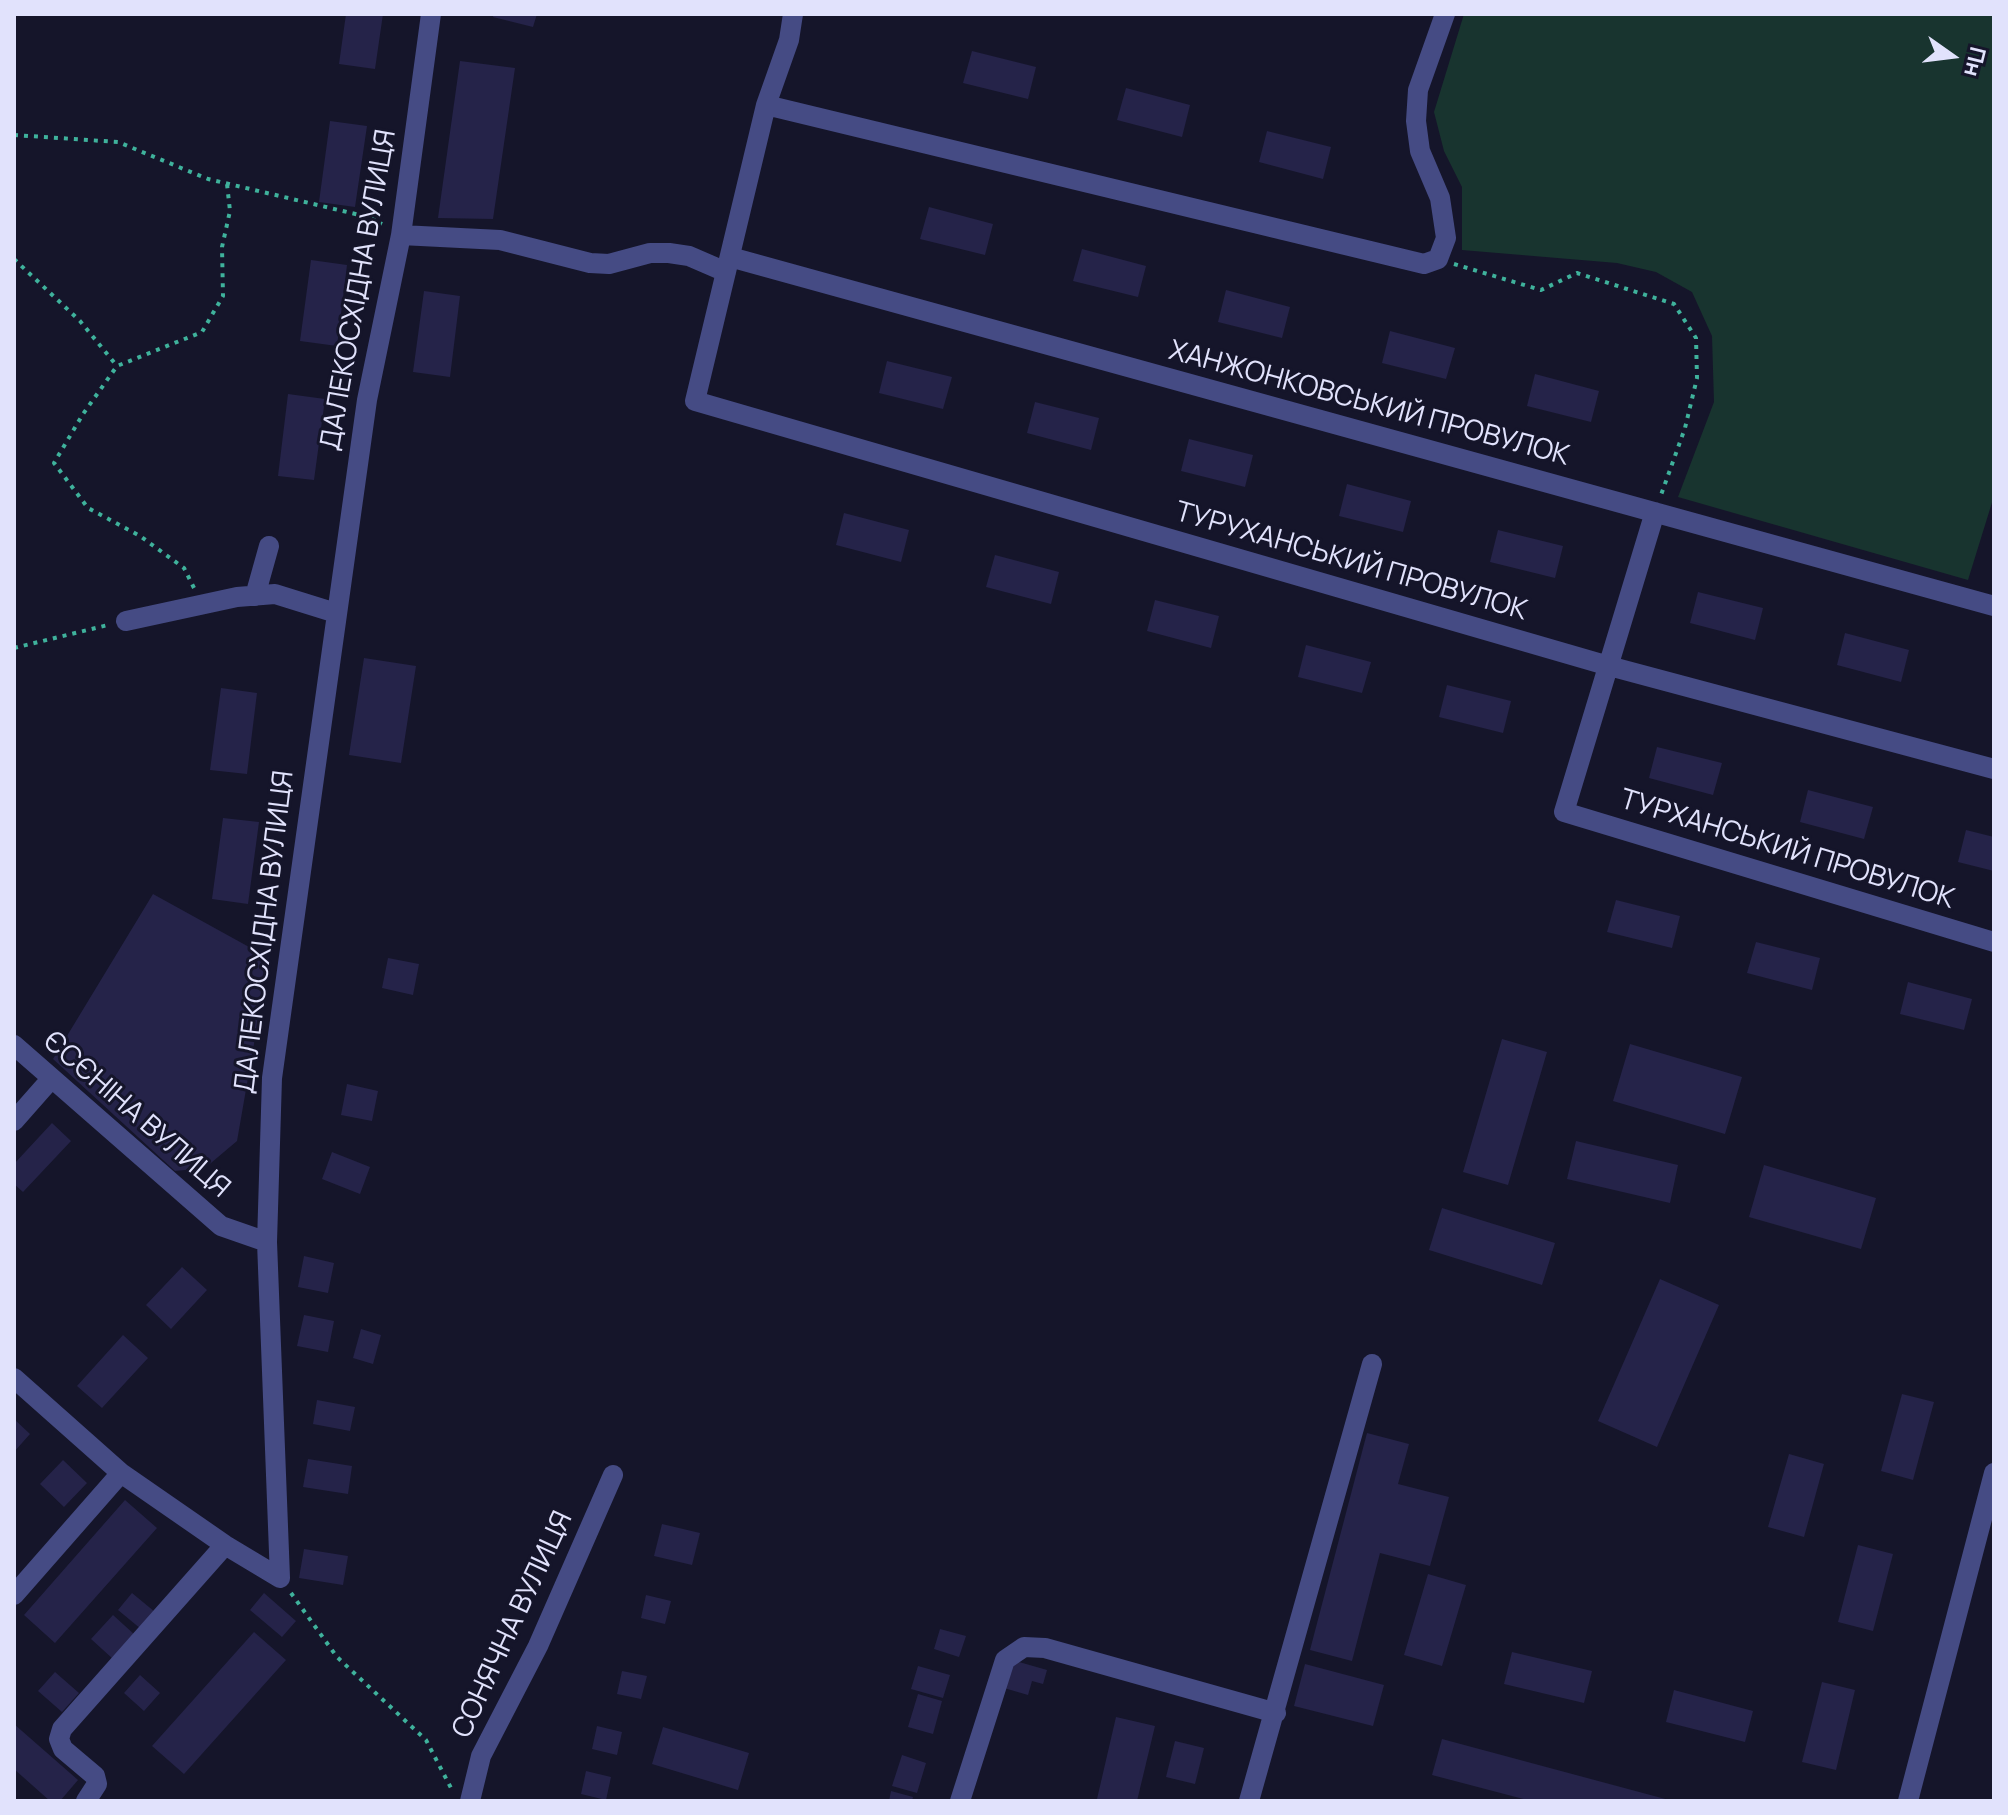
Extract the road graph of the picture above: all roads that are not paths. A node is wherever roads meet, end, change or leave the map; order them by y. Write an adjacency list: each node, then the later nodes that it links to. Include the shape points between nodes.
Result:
1 (431, 14): 5 (street, ДАЛЕКОСХІДНА ВУЛИЦЯ)
2 (793, 14): 4 (street)
3 (1445, 14): 4 (street, via 1418,90 1420,151 1440,198 1446,238 1438,259 1424,264)
4 (766, 105): 6 (street)
5 (401, 235): 6 (street, ХАНЖОНКОВСЬКИЙ ПРОВУЛОК, via 500,240 590,263 669,253); 11 (street, ДАЛЕКОСХІДНА ВУЛИЦЯ, via 367,400)
6 (728, 265): 7 (street, ХАНЖОНКОВСЬКИЙ ПРОВУЛОК); 13 (street, ТУРУХАНСЬКИЙ ПРОВУЛОК, via 695,401)
7 (1655, 512): 10 (street, ХАНЖОНКОВСЬКИЙ ПРОВУЛОК); 13 (street)
8 (269, 546): 9 (street)
9 (255, 596): 11 (street, via 275,594); 12 (street)
10 (1994, 606)
11 (336, 613): 19 (street, ДАЛЕКОСХІДНА ВУЛИЦЯ, via 272,1078)
12 (126, 621)
13 (1609, 666): 14 (street, ТУРУХАНСЬКИЙ ПРОВУЛОК); 15 (street, ТУРХАНСЬКИЙ ПРОВУЛОК, via 1564,812)
14 (1994, 769)
15 (1994, 942)
16 (14, 1045): 17 (street, ЄСЄНІНА ВУЛИЦЯ)
17 (51, 1079): 18 (street); 19 (street, ЄСЄНІНА ВУЛИЦЯ, via 221,1226)
18 (14, 1121)
19 (267, 1242): 25 (street, ДАЛЕКОСХІДНА ВУЛИЦЯ, via 280,1578)
20 (1372, 1364): 27 (street)
21 (14, 1378): 22 (street)
22 (121, 1473): 25 (street); 26 (street)
23 (1994, 1473): 32 (street)
24 (613, 1475): 29 (street, СОНЯЧНА ВУЛИЦЯ, via 538,1646 481,1756)
25 (225, 1545): 28 (street, via 62,1729 63,1749 95,1776 97,1784)
26 (14, 1595)
27 (1276, 1713): 30 (street, via 1045,1648 1024,1647 1005,1660); 31 (street)
28 (86, 1801)
29 (470, 1801)
30 (960, 1801)
31 (1249, 1801)
32 (1908, 1801)

